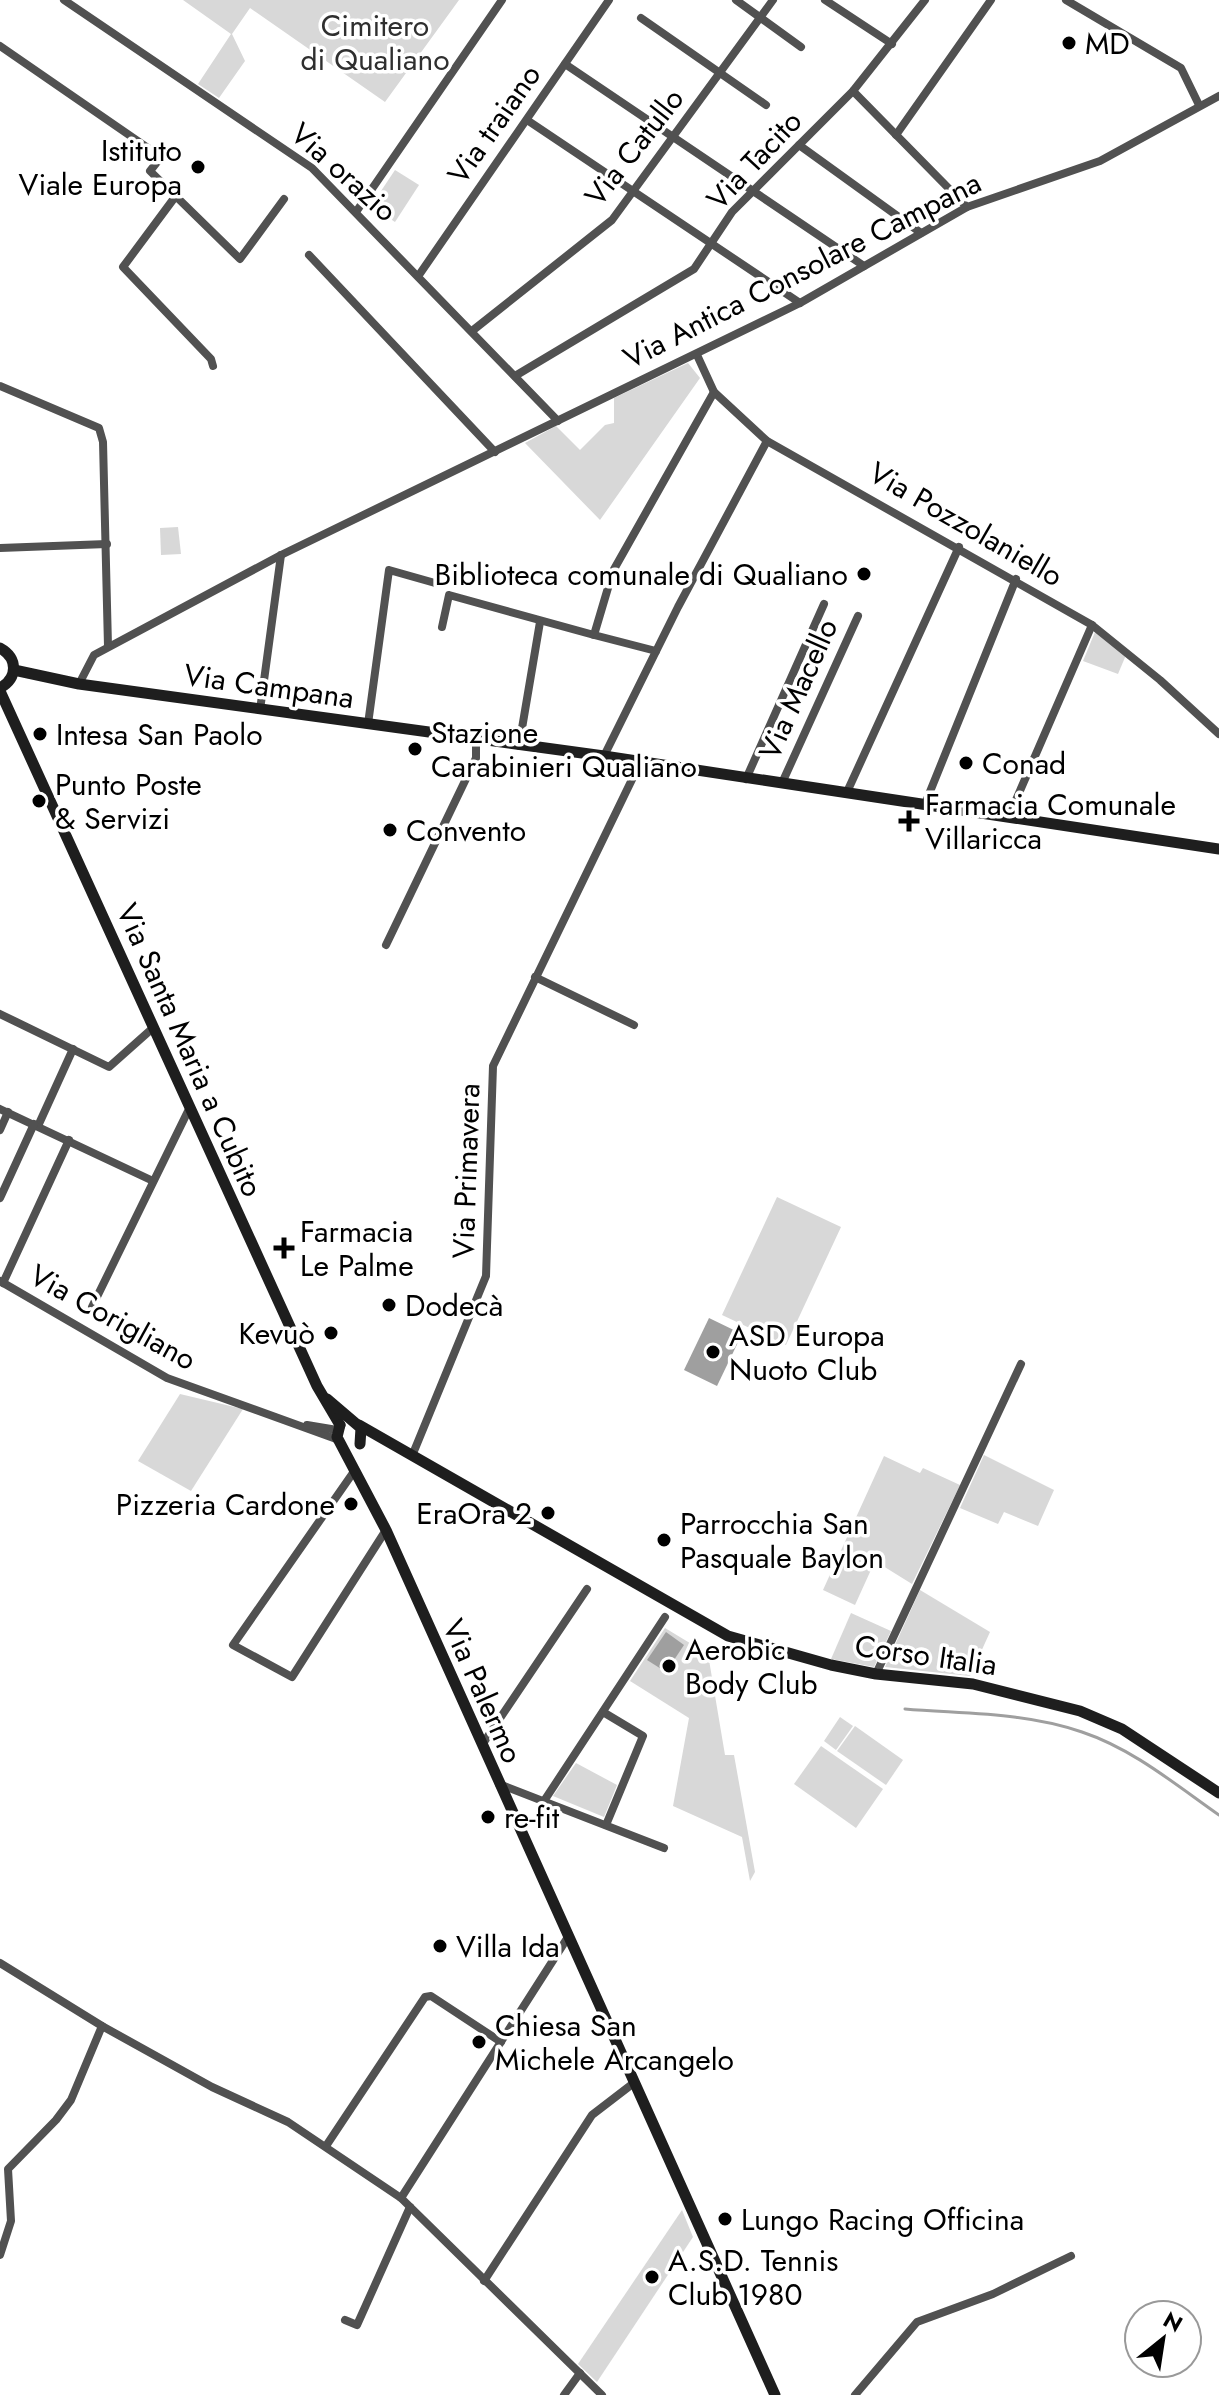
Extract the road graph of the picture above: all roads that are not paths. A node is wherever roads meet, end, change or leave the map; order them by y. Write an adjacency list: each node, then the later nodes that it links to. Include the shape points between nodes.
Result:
1 (64, 0): 30 (street, Via orazio, via 295,155)
2 (502, 0): 30 (street)
3 (609, 0): 15 (street, Via traiano)
4 (736, 0): 11 (street)
5 (773, 0): 11 (street, Via Catullo)
6 (825, 0): 12 (street)
7 (925, 0): 12 (street, Via Tacito)
8 (991, 0): 22 (street)
9 (1066, 0): 20 (street, via 1181,68)
10 (641, 18): 16 (street)
11 (760, 18): 14 (street); 16 (street, Via Catullo)
12 (892, 44): 17 (street, Via Tacito)
13 (0, 46): 27 (street, via 161,157 150,171)
14 (801, 47)
15 (565, 64): 21 (street, Via traiano); 23 (street)
16 (721, 73): 19 (street); 23 (street, Via Catullo)
17 (853, 91): 22 (street); 24 (street, Via Tacito)
18 (1219, 96): 20 (street, Via Antica Consolare Campana)
19 (766, 105)
20 (1199, 105): 29 (street, Via Antica Consolare Campana, via 1100,161)
21 (527, 120): 25 (street); 35 (street, Via traiano)
22 (896, 135): 29 (street)
23 (675, 137): 25 (street, Via Catullo); 26 (street)
24 (799, 145): 26 (street, Via Tacito); 31 (street)
25 (634, 191): 32 (street); 37 (street, Via Catullo, via 612,220)
26 (754, 191): 32 (street, Via Tacito, via 732,212); 34 (street)
27 (175, 197): 28 (street, via 240,259); 39 (street, via 123,267)
28 (284, 199)
29 (967, 207): 31 (street, Via Antica Consolare Campana)
30 (356, 212): 35 (street, Via orazio)
31 (921, 233): 34 (street, Via Antica Consolare Campana)
32 (713, 245): 36 (street); 40 (street, Via Tacito, via 694,269)
33 (309, 255): 45 (street)
34 (864, 266): 36 (street, Via Antica Consolare Campana)
35 (419, 275): 37 (street, Via orazio)
36 (800, 303): 38 (street, Via Antica Consolare Campana)
37 (472, 331): 40 (street, Via orazio)
38 (697, 355): 42 (street, Via Pozzolaniello); 43 (street, Via Antica Consolare Campana)
39 (213, 366)
40 (515, 376): 43 (street, Via orazio)
41 (0, 386): 46 (street, via 99,428)
42 (714, 392): 44 (street, Via Pozzolaniello); 57 (street, via 613,571)
43 (558, 421): 45 (street, Via Antica Consolare Campana)
44 (767, 441): 47 (street, Via Pozzolaniello); 60 (street)
45 (495, 452): 49 (street, Via Antica Consolare Campana)
46 (107, 544): 48 (street); 58 (street)
47 (959, 547): 50 (street, Via Pozzolaniello); 74 (street)
48 (0, 548)
49 (281, 555): 58 (street, Via Antica Consolare Campana); 64 (street)
50 (1016, 579): 55 (street, Via Pozzolaniello); 75 (street)
51 (435, 583): 66 (street, via 389,570)
52 (824, 604): 72 (street)
53 (858, 616): 73 (street, Via Macello)
54 (540, 622): 56 (street, via 449,595); 57 (street); 69 (street)
55 (1092, 625): 67 (street, Via Pozzolaniello); 76 (street)
56 (442, 627)
57 (594, 635): 60 (street)
58 (108, 646): 62 (street, via 94,655)
59 (0, 648): 61 (main road, via 12,658)
60 (656, 651): 70 (street)
61 (14, 670): 62 (main road, Via Campana); 63 (main road)
62 (79, 684): 64 (main road, Via Campana)
63 (0, 689): 65 (main road, Via Santa Maria a Cubito)
64 (260, 710): 66 (main road, Via Campana)
65 (5, 711): 82 (main road, Via Santa Maria a Cubito)
66 (368, 724): 68 (main road, Via Campana)
67 (1219, 734)
68 (476, 740): 69 (main road, Via Campana); 78 (street, via 476,758)
69 (519, 746): 70 (main road, Via Campana)
70 (604, 756): 71 (main road, Via Campana)
71 (640, 763): 72 (main road, Via Campana); 79 (street, Via Primavera)
72 (746, 779): 73 (main road, Via Campana)
73 (782, 783): 74 (main road, Via Campana)
74 (847, 792): 75 (main road, Via Campana)
75 (925, 804): 76 (main road, Via Campana)
76 (1009, 816): 77 (main road, Via Campana)
77 (1219, 849)
78 (386, 945)
79 (535, 977): 81 (street); 100 (street, Via Primavera, via 493,1066 486,1276)
80 (0, 1014): 83 (street)
81 (634, 1025)
82 (154, 1027): 83 (street, via 109,1067); 84 (main road, Via Santa Maria a Cubito)
83 (73, 1049): 86 (street)
84 (190, 1107): 89 (street); 94 (main road, Via Santa Maria a Cubito)
85 (4, 1110): 86 (street); 87 (street)
86 (36, 1125): 88 (street); 90 (street)
87 (0, 1130)
88 (69, 1140): 89 (street); 91 (street)
89 (153, 1181): 92 (street)
90 (0, 1198)
91 (2, 1282): 96 (street, Via Corigliano, via 167,1378)
92 (92, 1307)
93 (1021, 1364): 105 (street)
94 (317, 1386): 95 (main road, Via Santa Maria a Cubito); 98 (main road)
95 (327, 1408): 97 (street); 98 (main road, Via Santa Maria a Cubito)
96 (295, 1423): 97 (street); 98 (street, Via Corigliano)
97 (319, 1424): 98 (street)
98 (345, 1431): 99 (main road); 99 (main road, via 363,1436); 100 (main road); 101 (main road, Via Palermo)
99 (358, 1445): 100 (main road, via 379,1442); 101 (main road)
100 (412, 1456): 105 (main road, Corso Italia, via 701,1624 787,1654)
101 (355, 1470): 102 (main road, Via Palermo); 102 (street, via 233,1645 292,1677)
102 (386, 1530): 107 (main road, Via Palermo)
103 (587, 1589): 107 (street)
104 (665, 1617): 106 (street)
105 (876, 1674): 109 (main road, Corso Italia, via 973,1684 1080,1711 1122,1729)
106 (603, 1712): 110 (street); 111 (street, via 643,1736)
107 (482, 1745): 108 (main road, Via Palermo)
108 (499, 1784): 110 (street); 113 (main road, Via Palermo)
109 (1219, 1793)
110 (544, 1801): 111 (street)
111 (606, 1825): 112 (street)
112 (664, 1848)
113 (568, 1937): 116 (street); 117 (main road, Via Palermo)
114 (0, 1963): 115 (street)
115 (102, 2026): 118 (street); 121 (street, via 71,2100 8,2169 11,2221)
116 (501, 2042): 118 (street, via 425,1997); 119 (street)
117 (635, 2082): 123 (street, via 592,2115); 128 (main road, Via Palermo)
118 (326, 2146): 119 (street)
119 (401, 2198): 120 (street)
120 (410, 2207): 123 (street); 124 (street, via 357,2325)
121 (0, 2255)
122 (1071, 2256): 129 (street, via 993,2294 917,2322)
123 (484, 2281): 125 (street)
124 (345, 2320)
125 (580, 2373): 126 (street); 127 (street)
126 (564, 2395)
127 (602, 2395)
128 (775, 2395)
129 (855, 2395)

